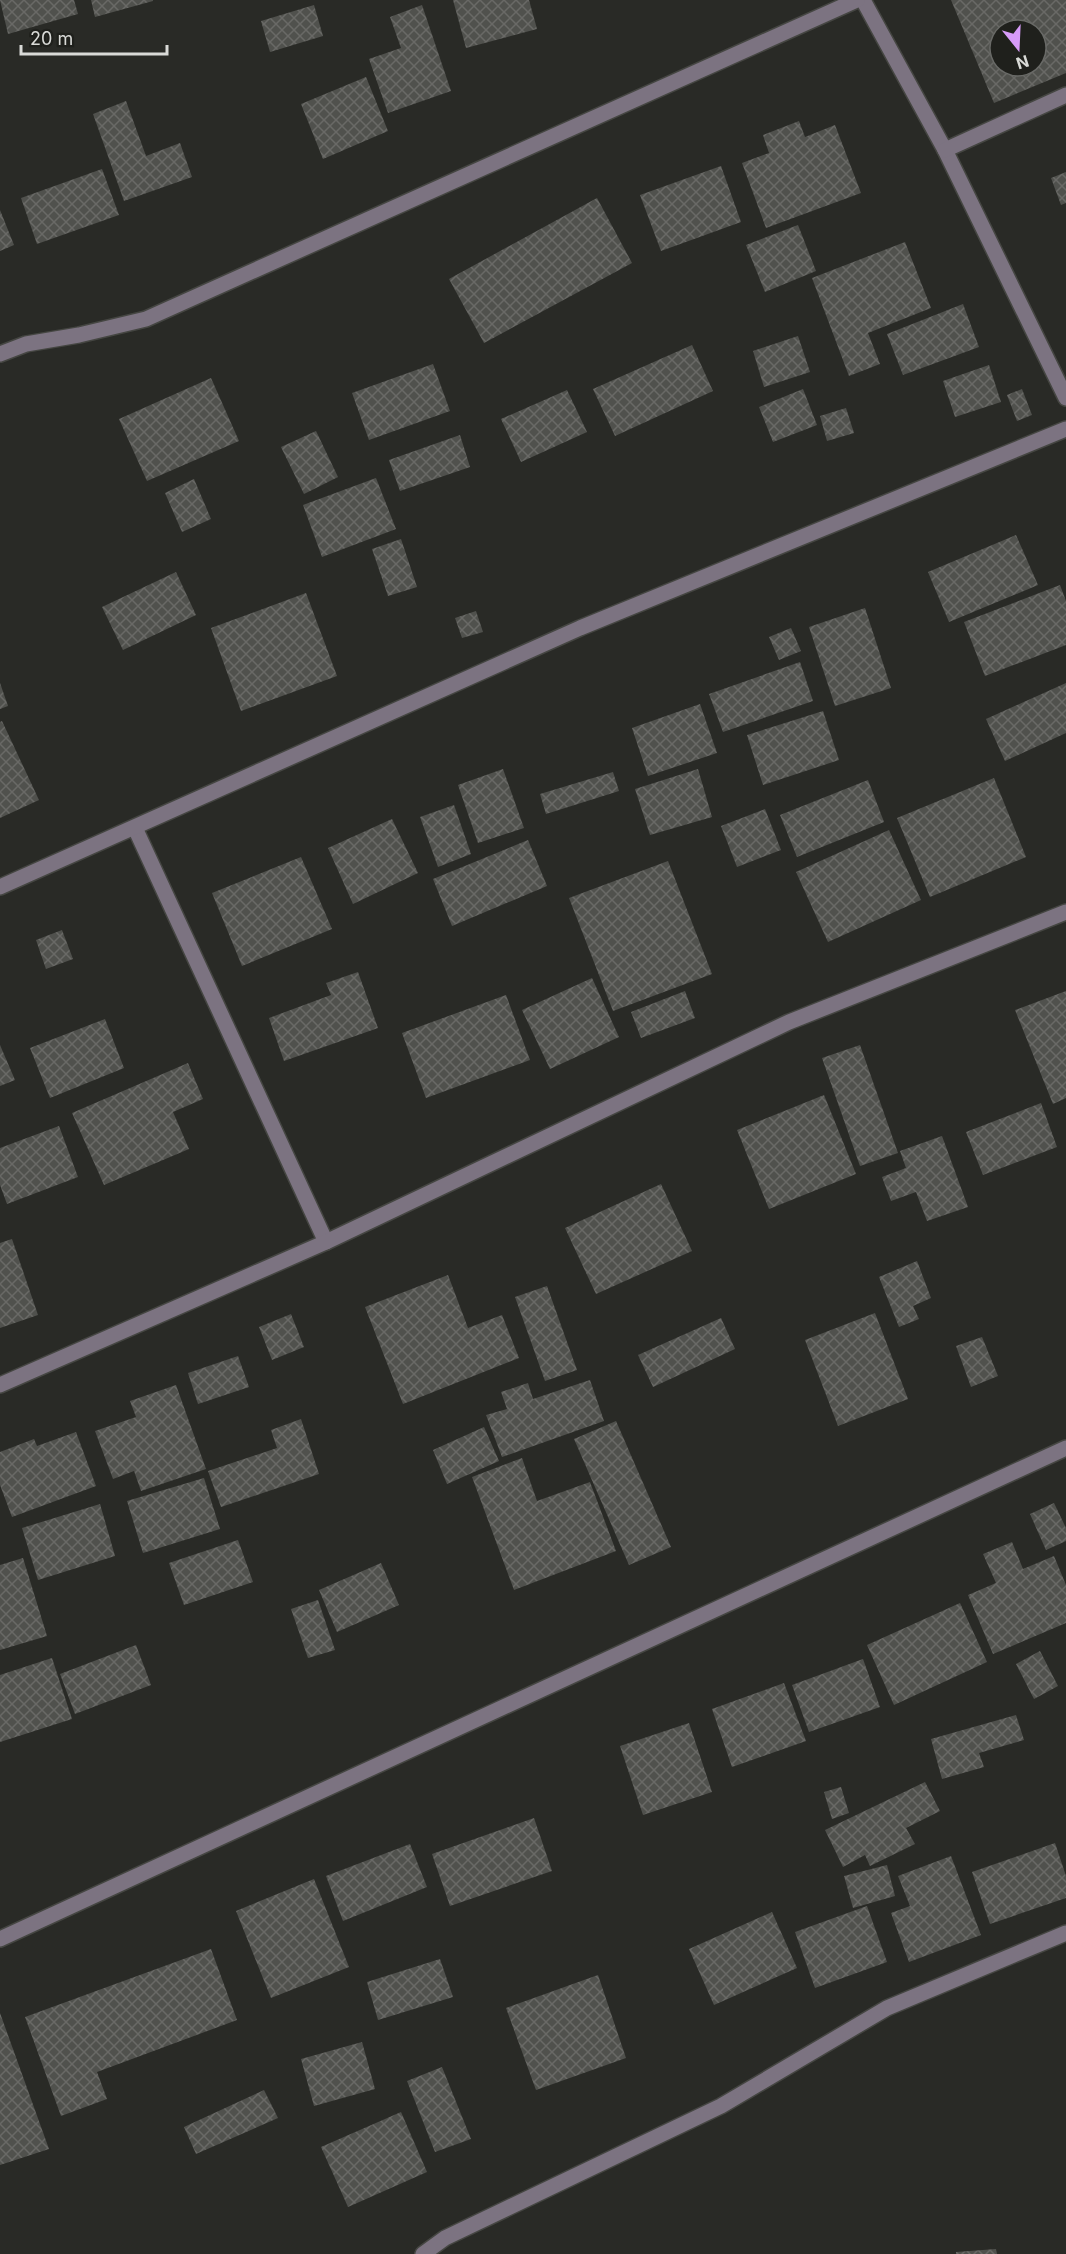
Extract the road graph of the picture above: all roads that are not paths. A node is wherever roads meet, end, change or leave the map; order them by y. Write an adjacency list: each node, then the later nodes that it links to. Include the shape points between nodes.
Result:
1 (858, 0): 5 (street, via 146,319 26,344)
2 (864, 0): 4 (street)
3 (1066, 95): 4 (street)
4 (945, 150): 6 (street)
5 (0, 354)
6 (1066, 398)
7 (1066, 429): 8 (street, via 580,628)
8 (135, 828): 9 (street); 11 (street)
9 (0, 887)
10 (1066, 912): 11 (street, via 789,1022)
11 (326, 1242): 12 (street)
12 (0, 1385)
13 (1066, 1448): 15 (street)
14 (1066, 1933): 16 (street, via 887,2008 721,2106 445,2238)
15 (0, 1939)
16 (423, 2254)

